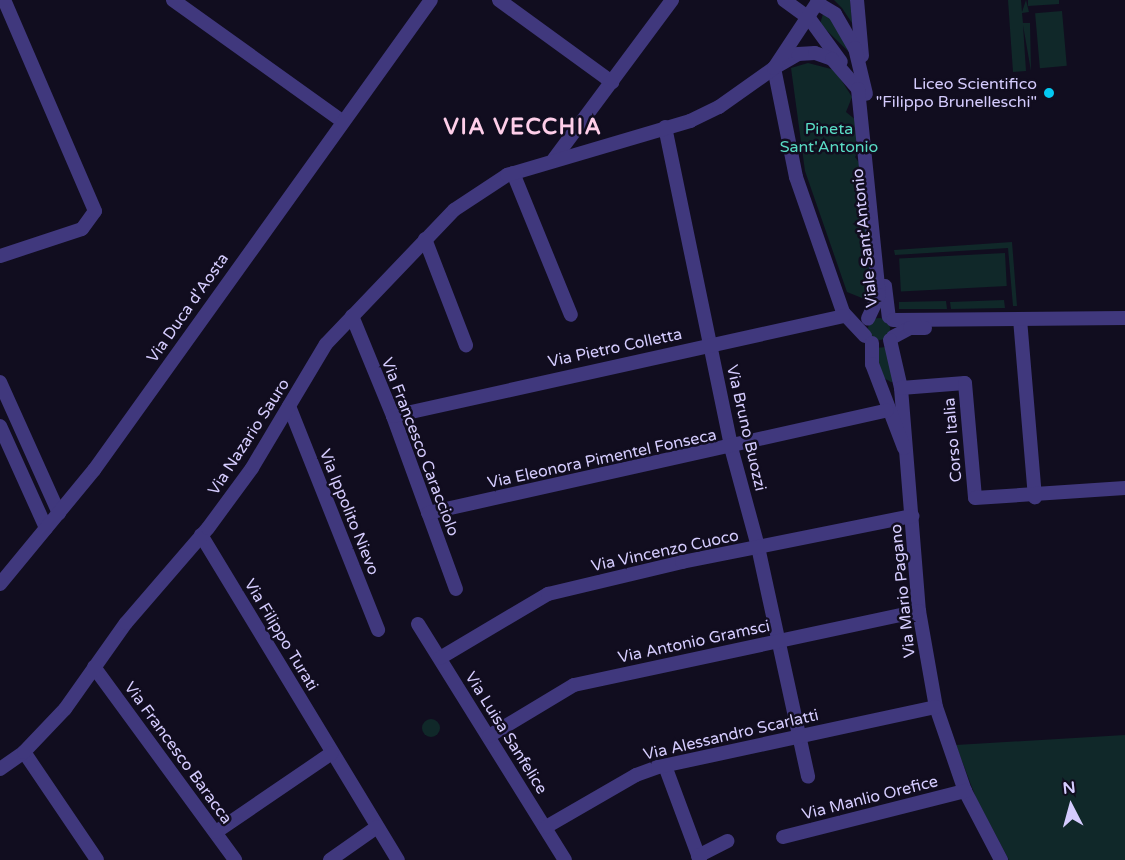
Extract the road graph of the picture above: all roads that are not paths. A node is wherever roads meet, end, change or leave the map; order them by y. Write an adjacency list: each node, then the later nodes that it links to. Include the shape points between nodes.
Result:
1 (4, 0): 18 (street, via 95,211 82,229)
2 (431, 0): 13 (street, Via Duca d'Aosta)
3 (499, 0): 11 (street)
4 (672, 0): 11 (street)
5 (784, 0): 9 (street, Viale Sant'Antonio)
6 (857, 0): 12 (street, Viale Sant'Antonio)
7 (175, 1): 13 (street)
8 (818, 2): 9 (street); 12 (street, Viale Sant'Antonio, via 842,25 860,58)
9 (809, 18): 10 (street); 12 (street, Viale Sant'Antonio)
10 (774, 69): 12 (street, via 798,54 815,53 832,58); 14 (street, Via Nazario Sauro, via 719,107); 19 (street, via 796,177)
11 (612, 82): 15 (street)
12 (860, 83): 23 (street, Viale Sant'Antonio, via 879,295); 24 (street, Viale Sant'Antonio)
13 (342, 122): 41 (street, Via Duca d'Aosta, via 94,470)
14 (665, 127): 15 (street, Via Nazario Sauro); 30 (street, Via Bruno Buozzi)
15 (554, 159): 16 (street, Via Nazario Sauro)
16 (513, 172): 17 (street, Via Nazario Sauro, via 454,210); 20 (street)
17 (425, 239): 21 (street, Via Nazario Sauro); 29 (street)
18 (0, 256)
19 (844, 314): 28 (street); 30 (street, Via Pietro Colletta)
20 (571, 315)
21 (352, 316): 33 (street, Via Nazario Sauro, via 326,344); 35 (street, Via Francesco Caracciolo)
22 (1125, 318): 25 (street)
23 (868, 319): 24 (street, via 876,314); 28 (street, Via Mario Pagano)
24 (891, 319): 26 (street); 27 (street, Via Mario Pagano)
25 (1020, 320): 26 (street); 40 (street)
26 (948, 322): 27 (street, via 939,327 910,328)
27 (891, 338): 28 (street); 32 (street, Via Mario Pagano)
28 (869, 339): 34 (street, Via Mario Pagano, via 872,364)
29 (466, 345)
30 (711, 345): 35 (street, Via Pietro Colletta); 37 (street, Via Bruno Buozzi)
31 (0, 382): 41 (street)
32 (901, 388): 38 (street, Via Mario Pagano); 40 (street, Corso Italia, via 964,383 975,498)
33 (289, 406): 45 (street, Via Nazario Sauro, via 252,468); 51 (street, Via Ippolito Nievo)
34 (887, 410): 37 (street, Via Eleonora Pimentel Fonseca, via 766,436); 38 (street, Via Mario Pagano)
35 (393, 416): 42 (street, Via Francesco Caracciolo)
36 (0, 426): 44 (street)
37 (732, 448): 42 (street, Via Eleonora Pimentel Fonseca); 46 (street, Via Bruno Buozzi)
38 (904, 448): 43 (street, Via Mario Pagano)
39 (1125, 488): 40 (street, Corso Italia)
40 (1035, 497)
41 (59, 513): 44 (street, Via Duca d'Aosta)
42 (428, 513): 48 (street, Via Francesco Caracciolo)
43 (912, 516): 46 (street, Via Vincenzo Cuoco); 49 (street, Via Mario Pagano)
44 (46, 528): 47 (street, Via Duca d'Aosta)
45 (201, 535): 54 (street, Via Nazario Sauro); 59 (street, Via Filippo Turati)
46 (758, 547): 52 (street, Via Bruno Buozzi); 53 (street, Via Vincenzo Cuoco, via 548,594)
47 (0, 584)
48 (456, 589)
49 (919, 611): 52 (street, Via Antonio Gramsci); 55 (street, Via Mario Pagano)
50 (418, 624): 53 (street, Via Luisa Sanfelice)
51 (378, 630)
52 (778, 641): 56 (street, Via Bruno Buozzi); 57 (street, Via Antonio Gramsci, via 574,684)
53 (440, 658): 57 (street, Via Luisa Sanfelice)
54 (94, 667): 58 (street, Via Nazario Sauro, via 64,709); 66 (street, Via Francesco Baracca)
55 (936, 707): 56 (street, Via Alessandro Scarlatti); 63 (street, Via Mario Pagano)
56 (800, 735): 60 (street, Via Alessandro Scarlatti); 62 (street, Via Bruno Buozzi)
57 (489, 736): 65 (street, Via Luisa Sanfelice)
58 (24, 752): 61 (street, Via Nazario Sauro); 70 (street)
59 (332, 753): 64 (street, Via Filippo Turati); 66 (street)
60 (665, 766): 65 (street, Via Alessandro Scarlatti, via 636,776); 69 (street)
61 (0, 769)
62 (808, 777)
63 (965, 791): 67 (street, Via Manlio Orefice); 75 (street, Via Mario Pagano)
64 (377, 826): 72 (street); 73 (street, Via Filippo Turati)
65 (546, 827): 74 (street, Via Luisa Sanfelice)
66 (216, 832): 71 (street, Via Francesco Baracca)
67 (783, 837)
68 (727, 841): 69 (street)
69 (699, 858)
70 (97, 860)
71 (235, 860)
72 (330, 860)
73 (398, 860)
74 (565, 860)
75 (1001, 860)

